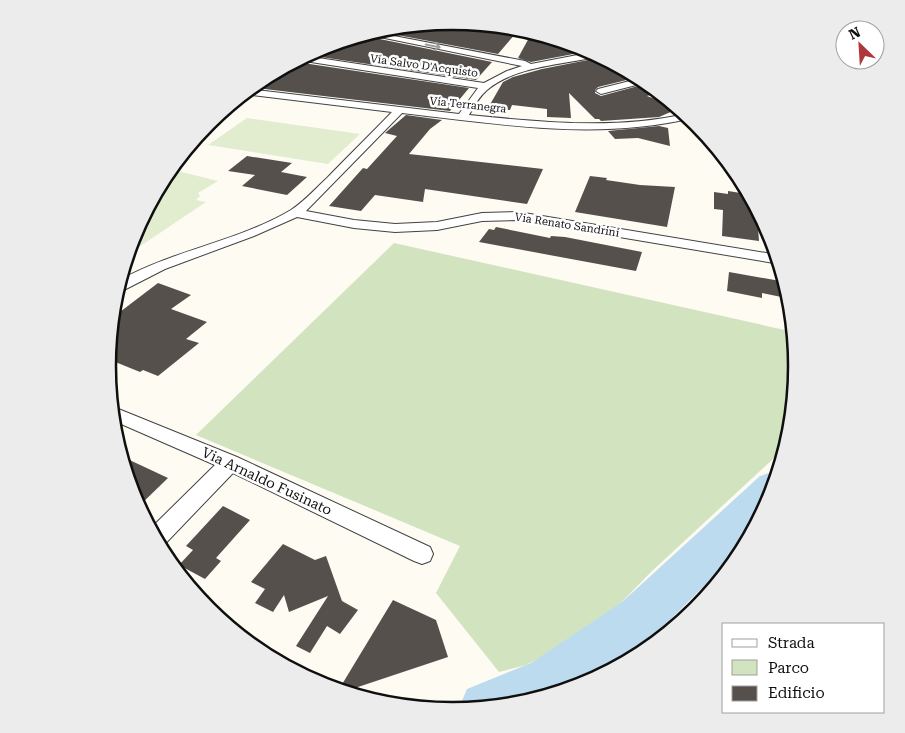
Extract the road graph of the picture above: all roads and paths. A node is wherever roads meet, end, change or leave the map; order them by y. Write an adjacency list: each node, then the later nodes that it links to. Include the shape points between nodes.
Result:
1 (385, 36): 4 (street, one-way to 4, via 525,64)
2 (583, 57): 4 (street)
3 (314, 61): 6 (street, Via Salvo D'Acquisto)
4 (530, 68): 6 (street)
5 (633, 83): 7 (street)
6 (485, 86): 10 (street)
7 (601, 90)
8 (257, 93): 9 (street, Via Terranegra)
9 (400, 110): 10 (street, Via Terranegra); 12 (street)
10 (462, 117): 11 (street, Via Terranegra, via 593,126)
11 (678, 118)
12 (295, 213): 13 (street, Via Renato Sandrini, via 395,228 437,226 482,217 518,216); 14 (street, via 245,236 164,262)
13 (771, 259)
14 (126, 282)
15 (120, 415): 16 (street, Via Arnaldo Fusinato)
16 (230, 463): 17 (street); 18 (street, Via Arnaldo Fusinato)
17 (160, 534)
18 (422, 554)

